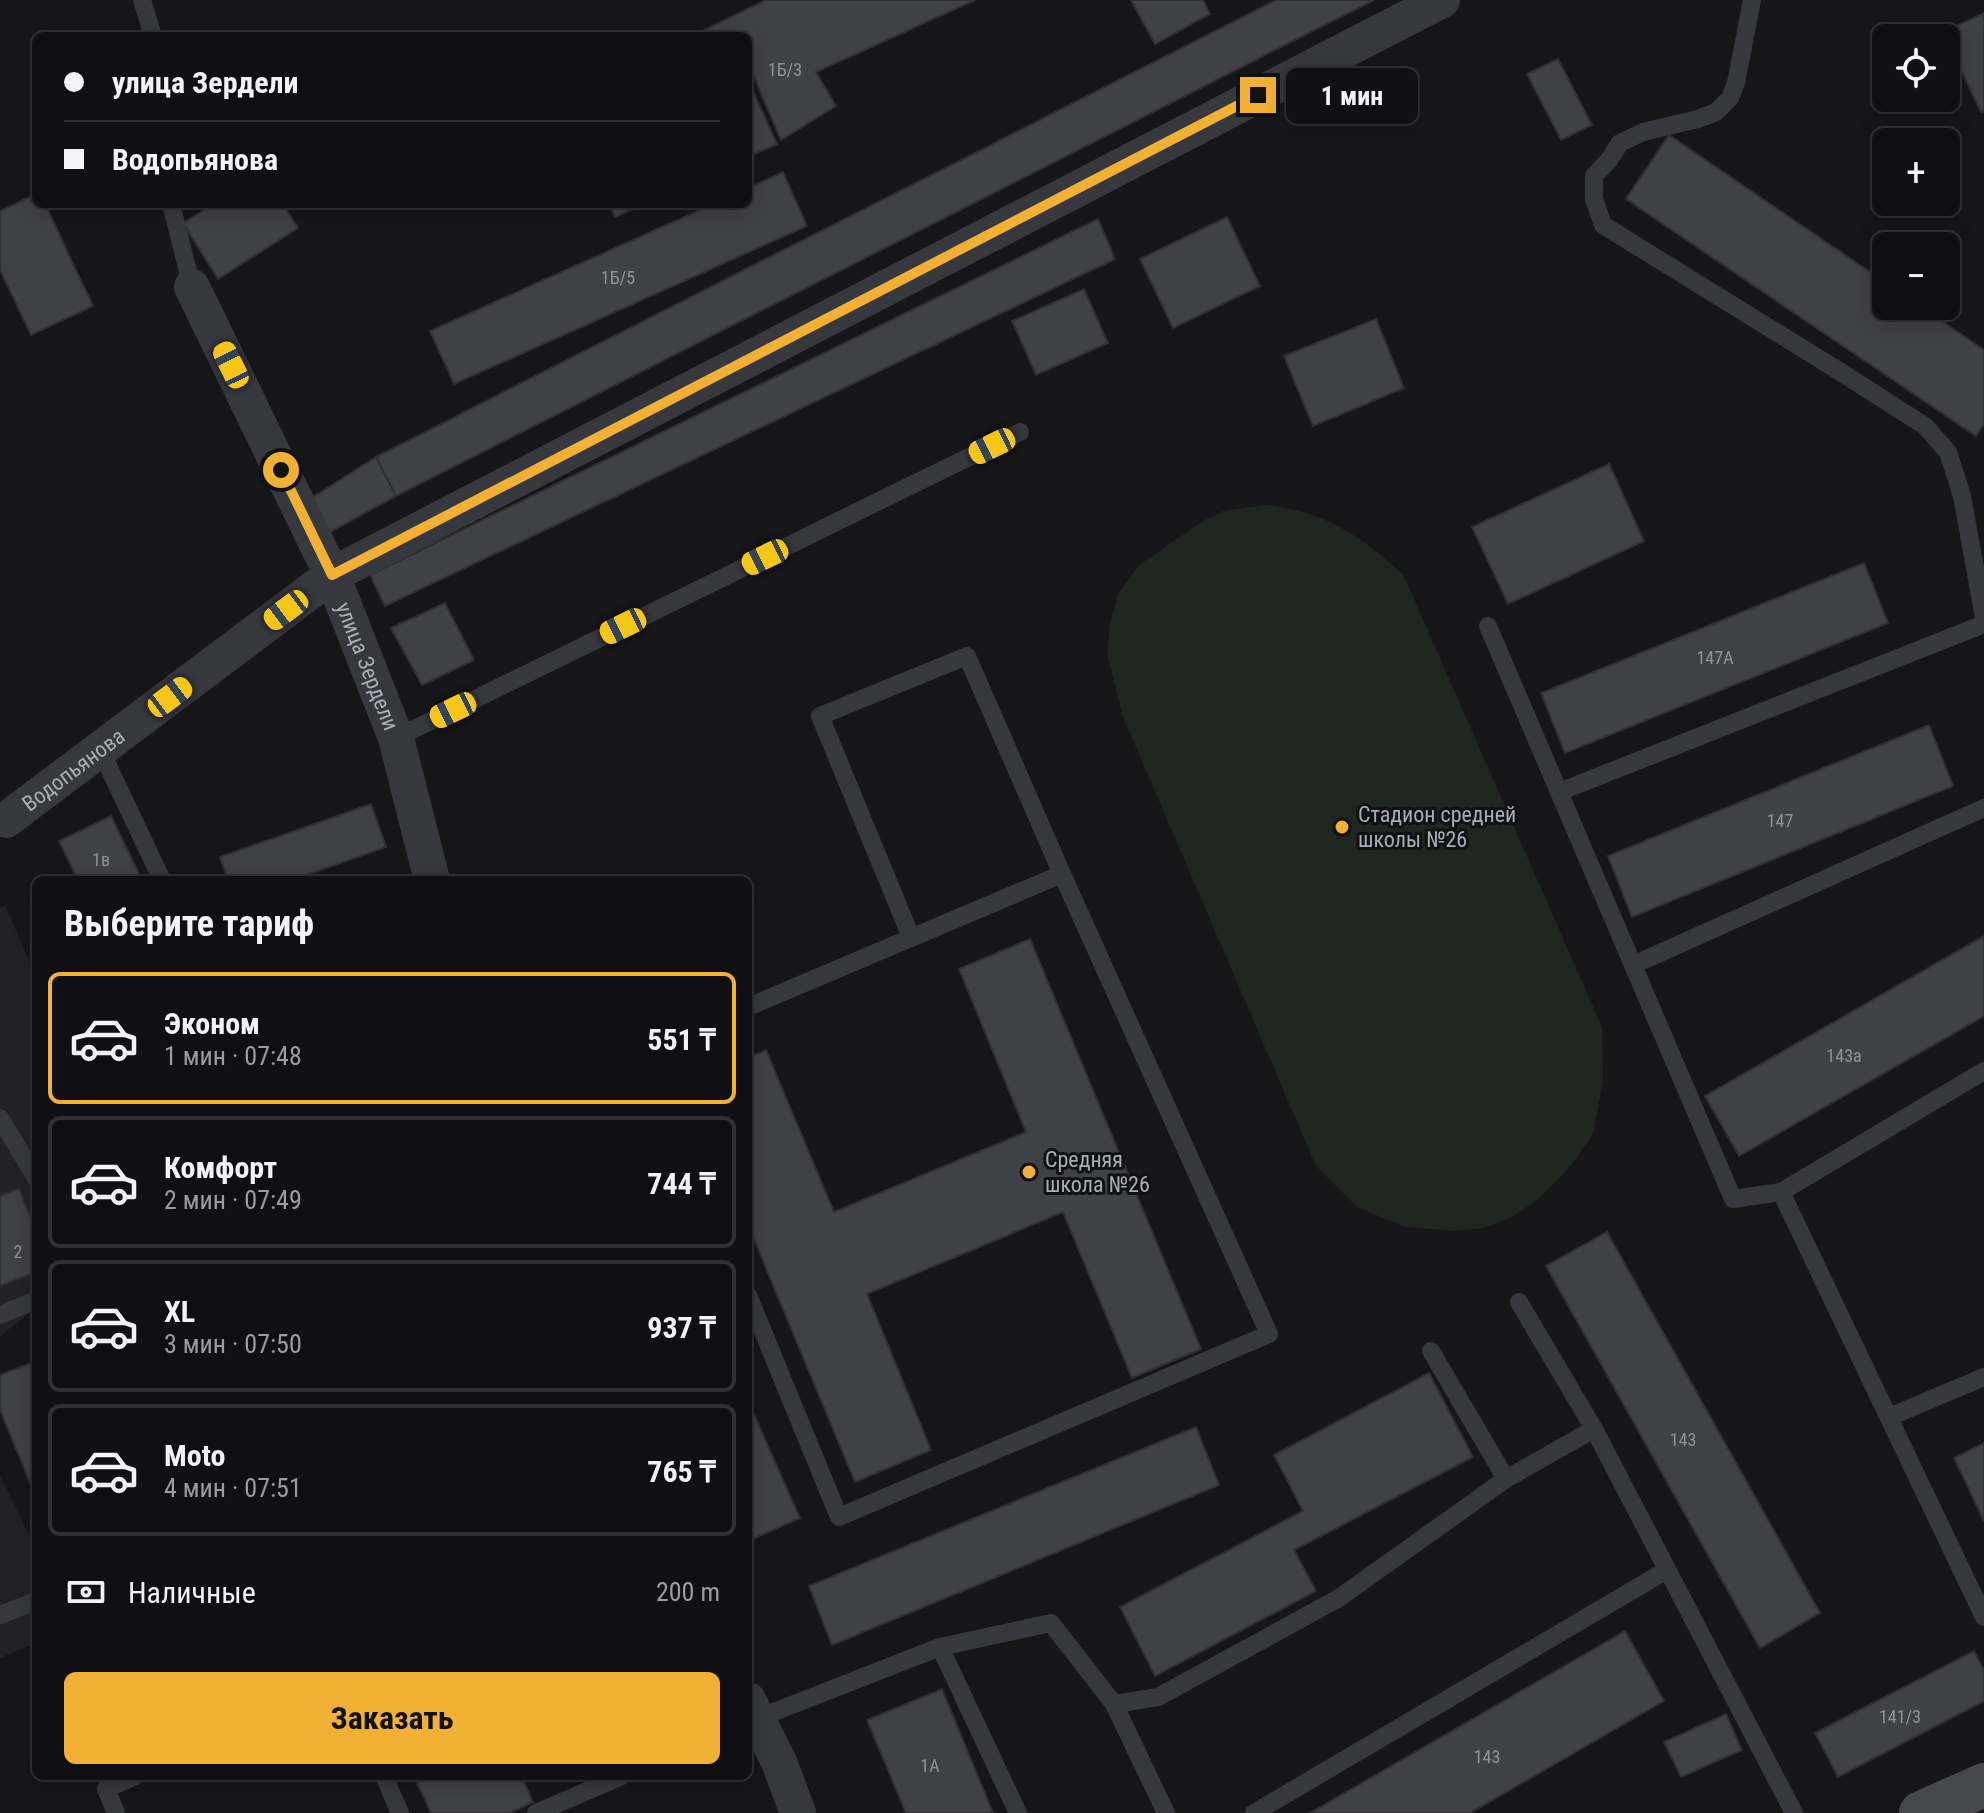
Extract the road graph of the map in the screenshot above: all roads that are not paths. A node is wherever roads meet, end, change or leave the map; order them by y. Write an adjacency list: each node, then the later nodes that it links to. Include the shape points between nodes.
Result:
1 (142, 0): 4 (lane)
2 (1442, 0): 8 (street, Водопьянова)
3 (1752, 0): 9 (lane, via 1730,98 1716,112 1620,143 1594,176 1594,199 1603,225 1925,426 1948,452 1962,496)
4 (152, 32)
5 (172, 208): 6 (lane)
6 (192, 287): 8 (street, улица Зердели)
7 (1020, 432): 11 (lane)
8 (332, 575): 11 (street, улица Зердели); 12 (street, Водопьянова)
9 (1984, 621): 13 (lane)
10 (1488, 626): 13 (lane)
11 (396, 738): 18 (street, улица Зердели)
12 (100, 749): 15 (street, Водопьянова); 17 (lane)
13 (1559, 792): 20 (lane)
14 (1984, 808): 20 (lane)
15 (6, 820)
16 (1062, 874): 19 (lane); 19 (lane, via 967,656 820,716); 28 (lane, via 1269,1334 839,1517)
17 (160, 876)
18 (431, 876)
19 (911, 937): 21 (lane)
20 (1633, 965): 25 (lane, via 1733,1199)
21 (752, 1005)
22 (1984, 1071): 25 (lane)
23 (0, 1118): 24 (lane)
24 (32, 1171)
25 (1781, 1192): 32 (lane)
26 (32, 1302): 29 (lane)
27 (1519, 1302): 33 (lane)
28 (752, 1305)
29 (0, 1315)
30 (1431, 1351): 34 (lane)
31 (1984, 1377): 32 (lane)
32 (1889, 1417): 38 (lane)
33 (1594, 1429): 34 (lane); 35 (lane)
34 (1506, 1479): 40 (lane, via 1339,1598 1158,1697)
35 (1667, 1570): 53 (lane); 54 (lane)
36 (32, 1603): 37 (lane)
37 (0, 1615)
38 (1984, 1617)
39 (940, 1647): 40 (lane, via 1051,1623); 41 (lane); 51 (lane)
40 (1114, 1704): 52 (lane)
41 (752, 1713)
42 (752, 1715): 50 (street, via 779,1762)
43 (126, 1780): 47 (lane, via 106,1789)
44 (386, 1780): 48 (lane)
45 (613, 1780): 49 (lane)
46 (1984, 1785): 55 (main road)
47 (116, 1813)
48 (400, 1813)
49 (536, 1813)
50 (798, 1813)
51 (1018, 1813)
52 (1166, 1813)
53 (1254, 1813)
54 (1794, 1813)
55 (1921, 1813)

